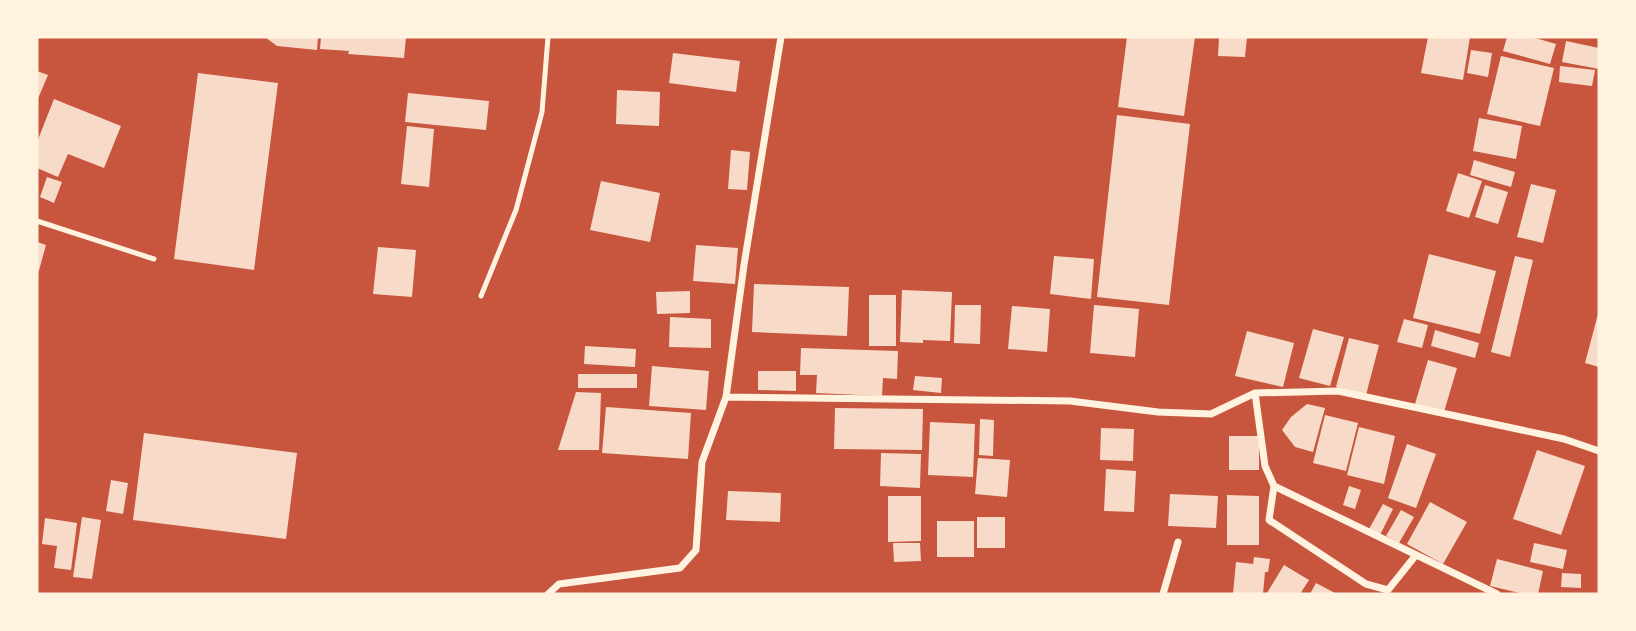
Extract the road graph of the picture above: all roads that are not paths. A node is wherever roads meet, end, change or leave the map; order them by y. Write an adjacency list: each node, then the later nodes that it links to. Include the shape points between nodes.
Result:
1 (548, 37): 5 (lane, via 542,112 516,210)
2 (781, 37): 7 (street)
3 (37, 221): 4 (lane)
4 (154, 259)
5 (481, 296)
6 (1255, 393): 7 (street, via 1211,414 1070,401); 8 (street, via 1338,391 1564,439); 9 (street, via 1265,466)
7 (726, 397): 12 (street, via 702,463 696,550 680,568 559,583)
8 (1599, 451)
9 (1274, 486): 11 (street); 11 (street, via 1269,520 1366,583 1388,590)
10 (1178, 542): 13 (street)
11 (1416, 555): 14 (street)
12 (548, 594)
13 (1163, 594)
14 (1497, 594)

